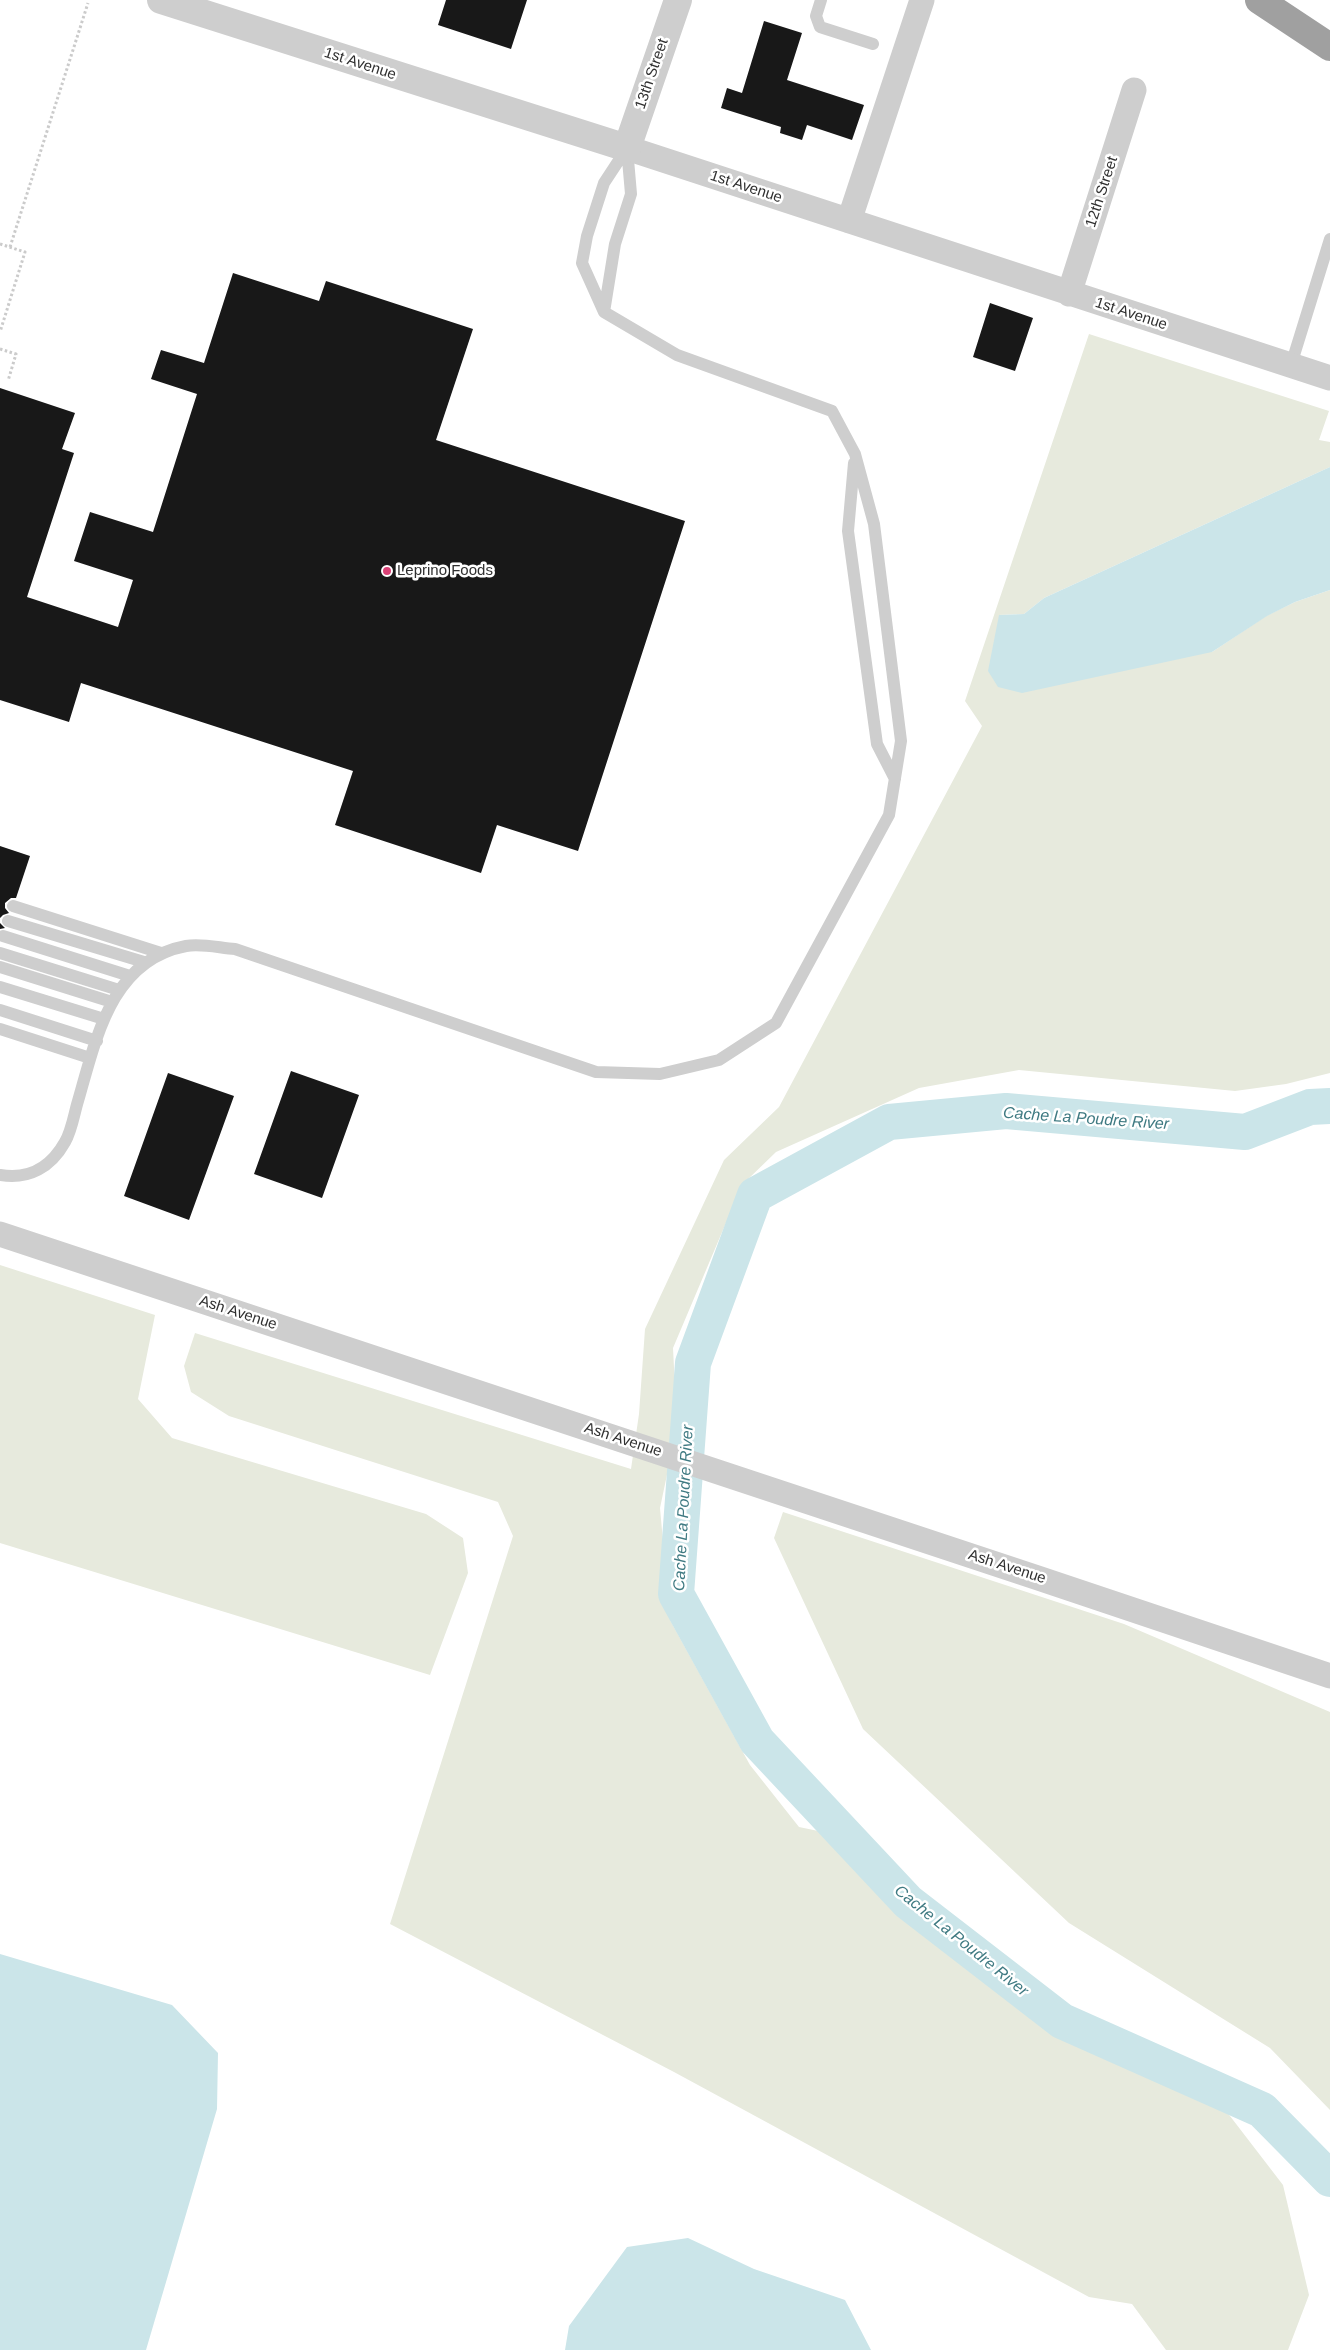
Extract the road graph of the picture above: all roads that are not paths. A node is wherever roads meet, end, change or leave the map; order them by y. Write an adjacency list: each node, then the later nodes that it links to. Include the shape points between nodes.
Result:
1 (161, 0): 9 (street, 1st Avenue)
2 (678, 0): 9 (street, 13th Street)
3 (821, 0): 6 (lane, via 816,16 820,27)
4 (922, 0): 10 (street)
5 (1259, 0): 7 (highway)
6 (873, 44)
7 (1330, 48)
8 (1134, 90): 12 (street, 12th Street)
9 (627, 148): 10 (street, 1st Avenue); 13 (lane, via 631,194 615,244); 13 (lane, via 604,183 587,236 582,264)
10 (849, 221): 12 (street, 1st Avenue)
11 (1330, 239): 14 (lane)
12 (1069, 294): 14 (street, 1st Avenue)
13 (604, 312): 16 (lane, via 677,355 832,411)
14 (1291, 365): 15 (street, 1st Avenue)
15 (1330, 378)
16 (855, 454): 17 (lane, via 874,524 899,721 901,741); 17 (lane, via 848,531 877,744)
17 (895, 779): 22 (lane, via 886,823 776,1023 719,1060 660,1074 596,1072 236,949 188,945)
18 (13, 906): 22 (lane)
19 (8, 921): 23 (lane)
20 (3, 936): 25 (lane)
21 (0, 952): 27 (lane)
22 (162, 953): 23 (lane)
23 (144, 962): 25 (lane)
24 (0, 967): 28 (lane)
25 (130, 976): 27 (lane)
26 (0, 987): 30 (lane)
27 (119, 990): 28 (lane)
28 (112, 1002): 30 (lane)
29 (0, 1010): 32 (lane)
30 (104, 1019): 32 (lane)
31 (0, 1028): 33 (lane)
32 (97, 1041): 33 (lane)
33 (90, 1058): 34 (lane, via 66,1141 46,1168 15,1178)
34 (0, 1174)
35 (0, 1234): 36 (street, Ash Avenue)
36 (1330, 1676)

